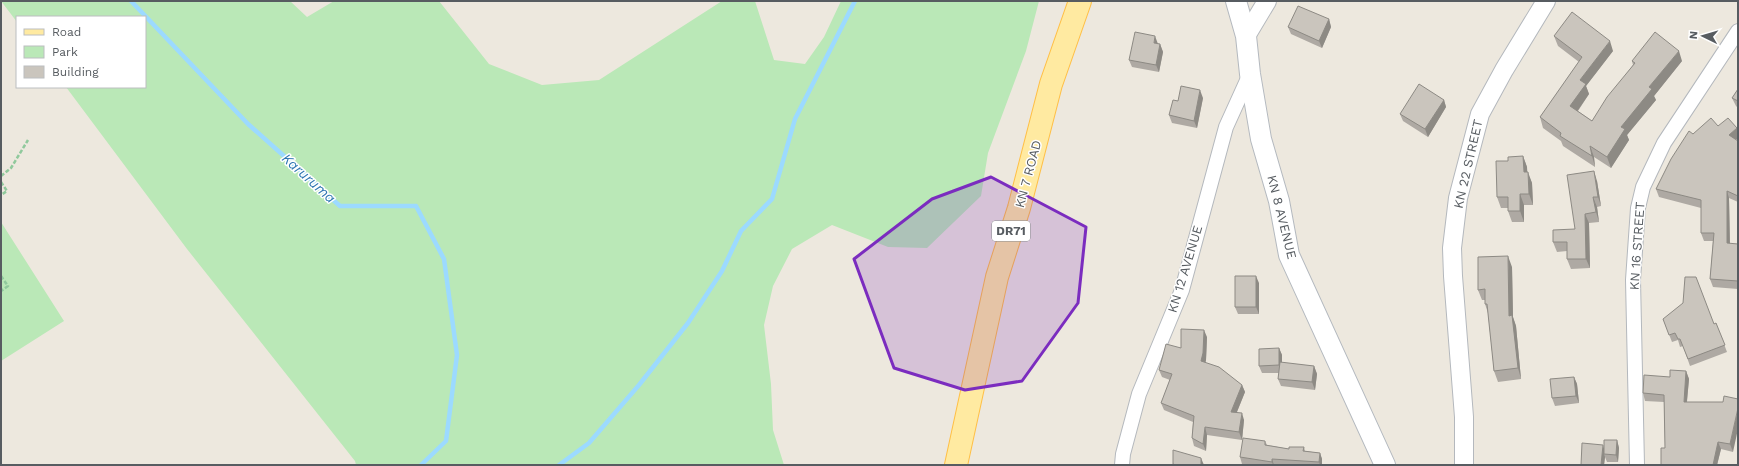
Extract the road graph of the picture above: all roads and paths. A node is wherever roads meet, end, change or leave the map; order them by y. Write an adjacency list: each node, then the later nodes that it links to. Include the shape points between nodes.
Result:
1 (1080, 1): 14 (main road, KN 7 ROAD / DR71, via 1051,84 1019,208 997,276)
2 (1236, 1): 6 (main road, KN 8 AVENUE)
3 (1268, 1): 6 (street)
4 (1546, 1): 17 (street, KN 22 STREET, via 1480,114 1458,198 1452,248 1464,417)
5 (1738, 31): 18 (street, KN 16 STREET, via 1664,143 1643,187 1638,208 1634,280)
6 (1246, 36): 7 (main road, KN 8 AVENUE)
7 (1250, 74): 15 (street, KN 12 AVENUE, via 1226,126 1182,290 1139,394); 16 (main road, KN 8 AVENUE, via 1261,139 1279,201 1289,255)
8 (28, 140): 9 (path, via 11,168)
9 (1, 176)
10 (1, 182): 11 (path, via 7,191)
11 (1, 195)
12 (1, 276): 13 (path, via 8,286)
13 (1, 291)
14 (956, 465)
15 (1122, 465)
16 (1385, 465)
17 (1464, 465)
18 (1636, 465)

